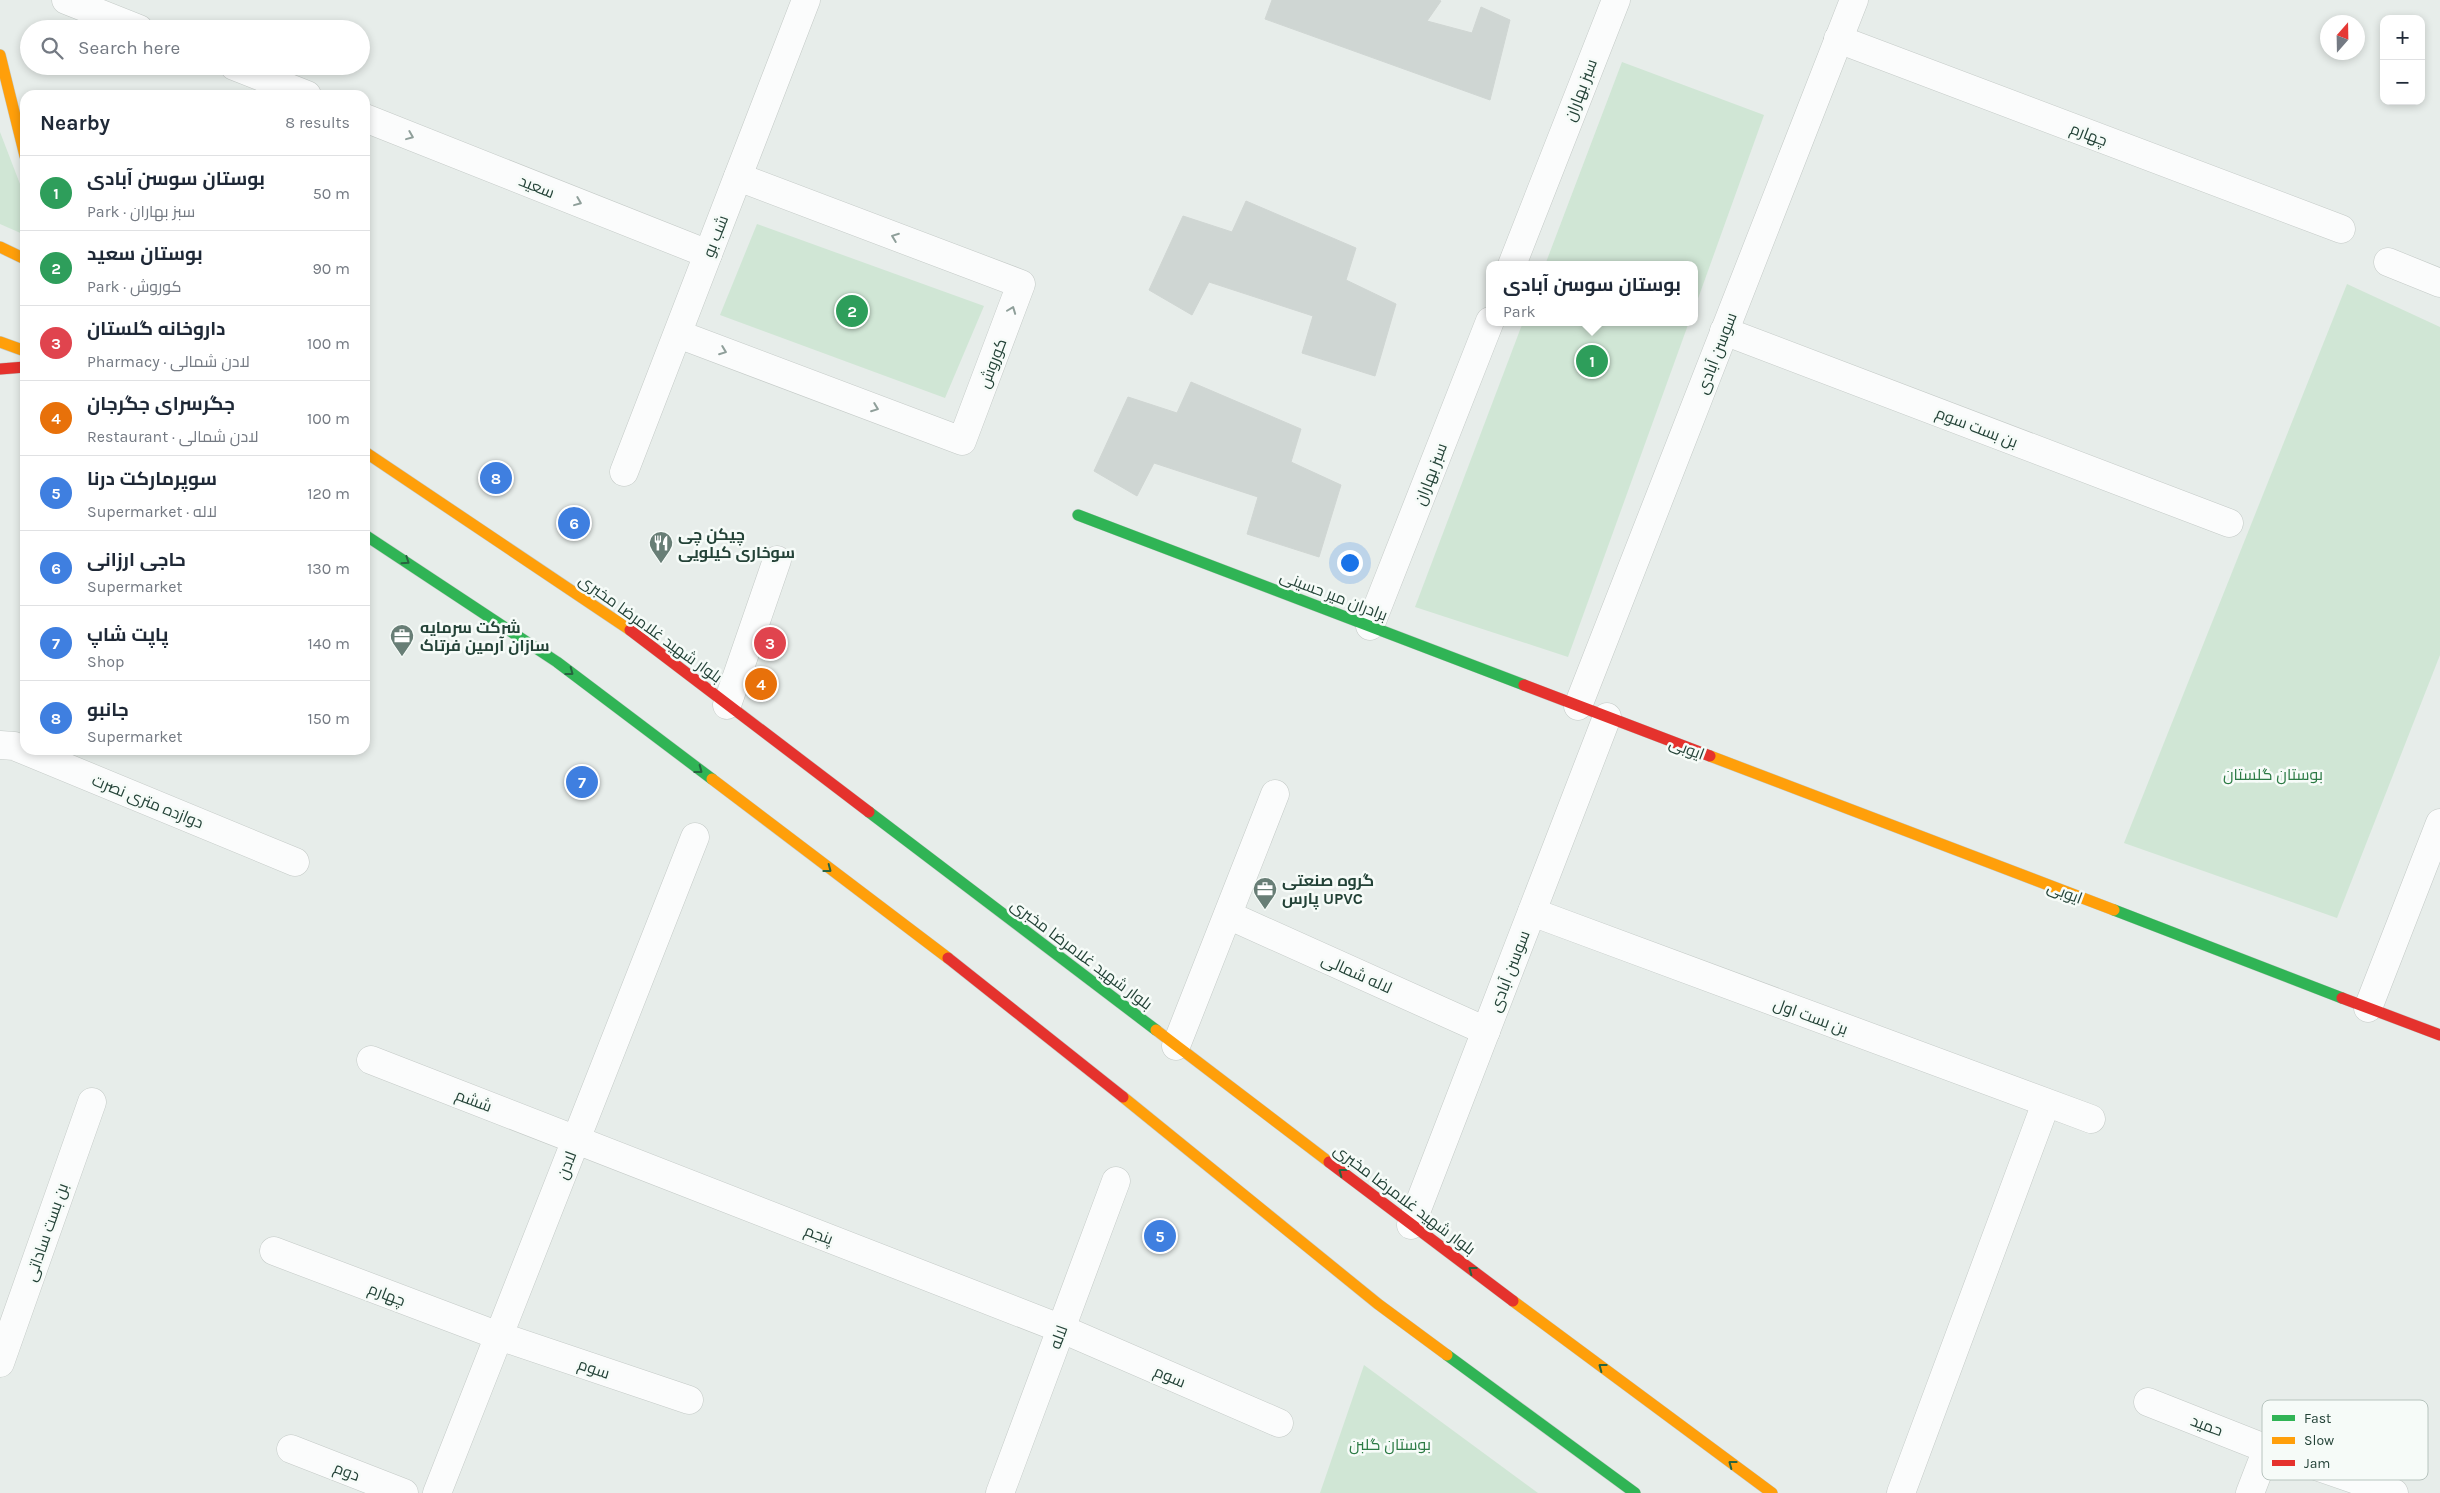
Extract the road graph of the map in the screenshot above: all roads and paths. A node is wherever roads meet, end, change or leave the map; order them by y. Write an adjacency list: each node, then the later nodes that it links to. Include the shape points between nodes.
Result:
1 (66, 0): 5 (street)
2 (806, 0): 12 (street, شب بو)
3 (1616, 0): 17 (street, سبز بهاران)
4 (1854, 0): 6 (street, سوسن آبادی)
5 (116, 20)
6 (1838, 39): 13 (street, چهارم); 21 (street, سوسن آبادی)
7 (0, 55): 11 (main road)
8 (257, 75): 9 (street)
9 (294, 90)
10 (370, 120): 15 (street, سعید, one-way to 15)
11 (20, 136)
12 (738, 177): 15 (street, شب بو); 22 (street, کوروش, one-way to 12, via 962,441 1021,284)
13 (2340, 229)
14 (0, 247): 16 (main road)
15 (708, 254): 22 (street, شب بو)
16 (20, 257)
17 (1514, 261)
18 (2388, 262): 19 (street)
19 (2440, 283)
20 (1488, 326): 33 (street, سبز بهاران)
21 (1724, 331): 30 (street, بن بست سوم); 35 (street, سوسن آبادی)
22 (678, 334): 28 (street, شب بو)
23 (0, 342): 24 (main road)
24 (20, 349)
25 (20, 367): 26 (main road)
26 (0, 369)
27 (370, 455): 34 (main road, بلوار شهید غلامرضا مخبری, via 608,613)
28 (624, 472)
29 (1078, 514): 33 (main road, برادران میر حسینی)
30 (2229, 523)
31 (370, 538): 71 (main road, one-way to 71, via 557,662 992,991 1378,1304)
32 (777, 560): 34 (street)
33 (1370, 626): 35 (main road, برادران میر حسینی)
34 (727, 705): 49 (main road, بلوار شهید غلامرضا مخبری)
35 (1578, 706): 36 (main road, ایوبی)
36 (1607, 717): 44 (street, سوسن آبادی); 46 (main road, ایوبی)
37 (0, 745): 38 (street, دوازده متری نصرت)
38 (20, 748)
39 (36, 755): 43 (street, دوازده متری نصرت)
40 (1275, 794): 45 (street)
41 (2440, 823): 46 (street)
42 (695, 837): 54 (street, لادن)
43 (295, 862)
44 (1532, 912): 47 (street, سوسن آبادی); 52 (street, بن بست اول)
45 (1228, 914): 47 (street, لاله شمالی); 49 (street)
46 (2368, 1008): 48 (main road, ایوبی)
47 (1486, 1031): 56 (street, سوسن آبادی)
48 (2440, 1035)
49 (1176, 1046): 56 (main road, بلوار شهید غلامرضا مخبری, one-way to 49)
50 (371, 1060): 54 (street, ششم)
51 (92, 1102): 60 (street, بن بست ساداتی)
52 (2046, 1104): 53 (street, بن بست اول); 73 (street)
53 (2091, 1119)
54 (576, 1140): 58 (street, پنجم); 59 (street, لادن)
55 (1116, 1181): 58 (street, لاله)
56 (1411, 1225): 72 (main road, بلوار شهید غلامرضا مخبری, one-way to 56)
57 (274, 1251): 59 (street, چهارم)
58 (1062, 1329): 63 (street, سوم); 70 (street, لاله)
59 (499, 1336): 61 (street, سوم); 69 (street, لادن)
60 (0, 1363)
61 (689, 1400)
62 (2148, 1402): 64 (street, حمید)
63 (1279, 1423)
64 (2262, 1447)
65 (291, 1449): 68 (street, دوم)
66 (2262, 1462): 74 (street)
67 (2356, 1480): 75 (street, حمید)
68 (404, 1493)
69 (437, 1493)
70 (1000, 1493)
71 (1635, 1493)
72 (1772, 1493)
73 (1901, 1493)
74 (2250, 1493)
75 (2394, 1493)

